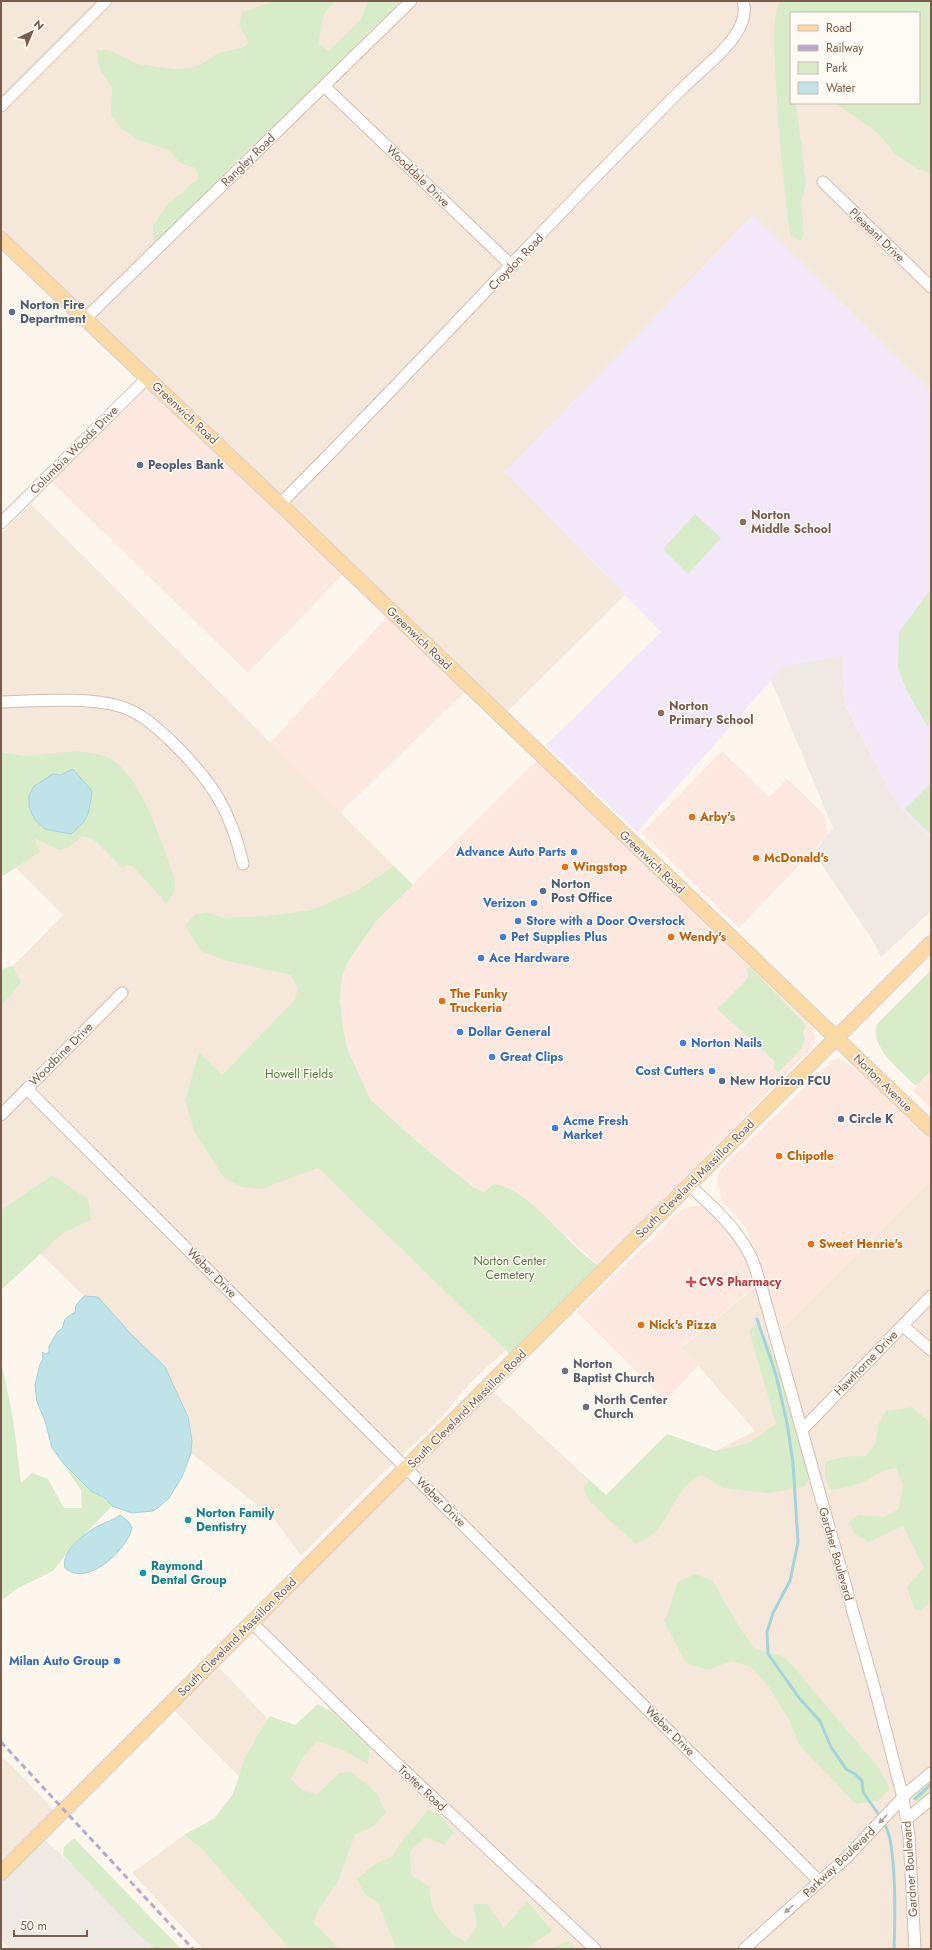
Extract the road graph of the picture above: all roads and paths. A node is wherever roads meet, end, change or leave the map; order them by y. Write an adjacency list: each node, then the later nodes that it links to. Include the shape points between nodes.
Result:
1 (106, 1): 5 (street)
2 (411, 1): 4 (street, Rangley Road)
3 (743, 1): 8 (street, Croydon Road, via 745,16 734,38)
4 (324, 86): 8 (street, Wooddale Drive); 10 (street, Rangley Road)
5 (1, 106)
6 (823, 182): 9 (street, Pleasant Drive)
7 (1, 238): 10 (main road, Greenwich Road)
8 (512, 266): 12 (street, Croydon Road)
9 (931, 287)
10 (85, 319): 11 (main road, Greenwich Road)
11 (147, 378): 12 (main road, Greenwich Road); 13 (street, Columbia Woods Drive)
12 (280, 504): 18 (main road, Greenwich Road)
13 (1, 523)
14 (1, 702): 15 (street, via 97,702 119,706 146,719 195,764 208,780 227,814)
15 (243, 864)
16 (931, 943): 18 (main road, South Cleveland Massillon Road)
17 (122, 993): 19 (street, Woodbine Drive)
18 (836, 1038): 21 (main road, Norton Avenue); 22 (main road, South Cleveland Massillon Road)
19 (27, 1089): 20 (street, Woodbine Drive); 27 (street, Weber Drive)
20 (1, 1115)
21 (931, 1129)
22 (689, 1185): 26 (street, Gardner Boulevard, via 729,1224 751,1258); 27 (main road, South Cleveland Massillon Road)
23 (931, 1296): 24 (street, Hawthorne Drive)
24 (903, 1326): 25 (street); 26 (street, Hawthorne Drive)
25 (931, 1350)
26 (802, 1430): 30 (street, Gardner Boulevard)
27 (407, 1468): 28 (main road, South Cleveland Massillon Road); 34 (street, Weber Drive)
28 (252, 1623): 33 (main road, South Cleveland Massillon Road); 35 (street, Trotter Road, via 376,1744)
29 (931, 1773): 30 (street, Parkway Boulevard)
30 (903, 1798): 32 (street, Gardner Boulevard); 34 (street, Parkway Boulevard, one-way to 34)
31 (931, 1799): 32 (street)
32 (907, 1819): 37 (street, Gardner Boulevard)
33 (1, 1873)
34 (820, 1882): 36 (street, Parkway Boulevard, one-way to 36)
35 (595, 1949)
36 (744, 1949)
37 (914, 1949)

